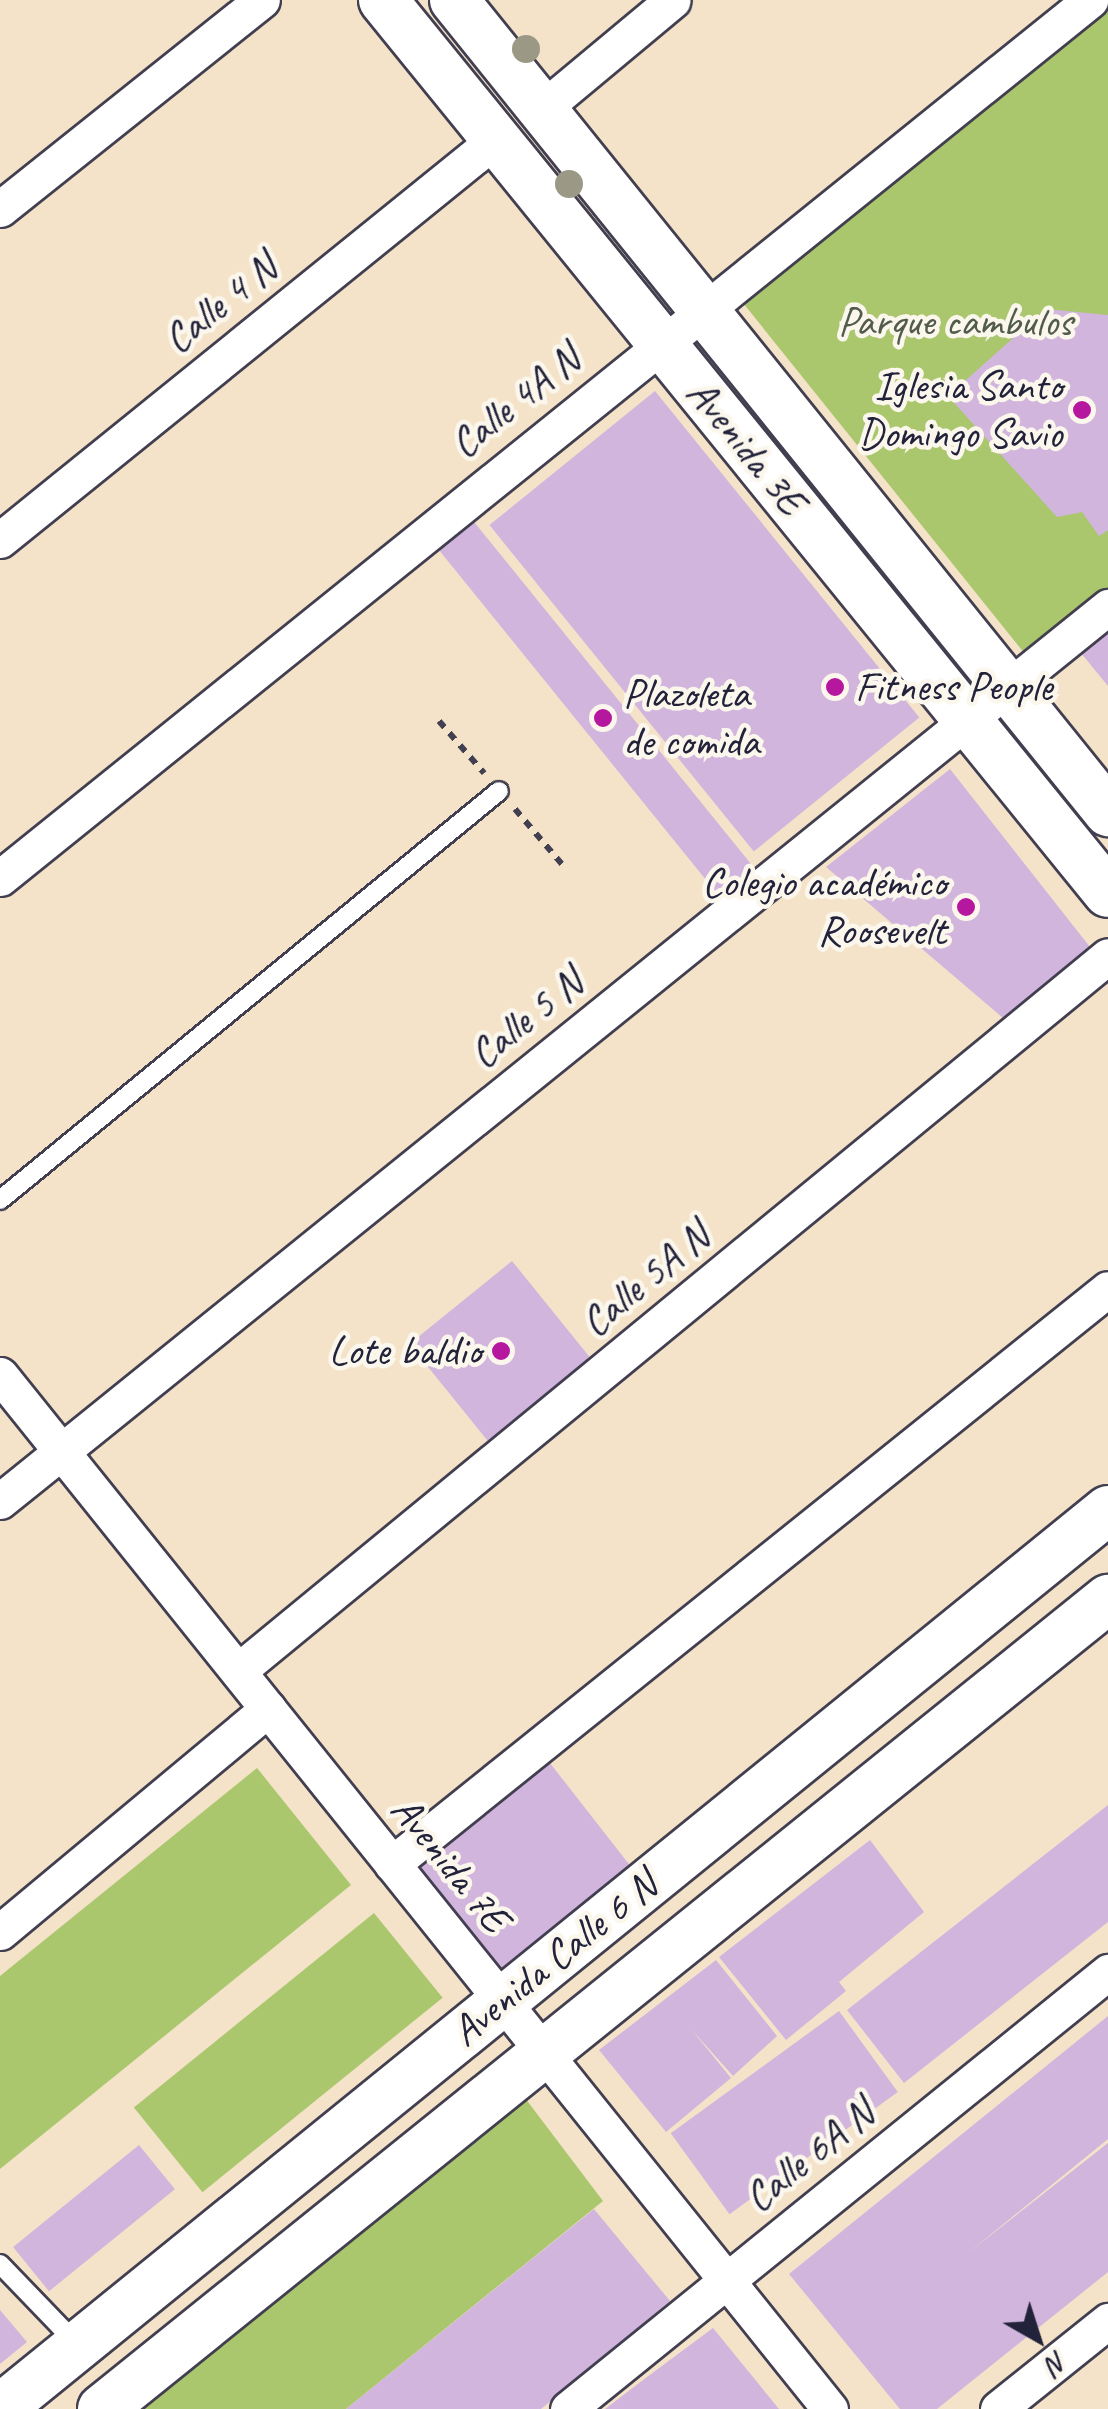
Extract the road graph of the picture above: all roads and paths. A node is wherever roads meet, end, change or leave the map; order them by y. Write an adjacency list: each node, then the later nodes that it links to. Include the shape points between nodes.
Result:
1 (262, 0): 8 (street)
2 (383, 0): 7 (street, Avenida 3E)
3 (454, 0): 6 (street, Avenida 3E)
4 (673, 0): 6 (street)
5 (1090, 0): 9 (street, Calle 4A N)
6 (542, 109): 9 (street, Avenida 3E)
7 (496, 139): 10 (street, Avenida 3E); 11 (street, Calle 4 N)
8 (0, 209)
9 (703, 308): 10 (street, Calle 4A N); 13 (street, Avenida 3E)
10 (660, 342): 14 (street, Avenida 3E); 17 (street, Calle 4A N)
11 (0, 540)
12 (1108, 607): 13 (street, Calle 5 N)
13 (1007, 687): 14 (street, Calle 5 N); 16 (street, Avenida 3E)
14 (968, 720): 18 (street, Avenida 3E); 23 (street, Calle 5 N)
15 (499, 790): 20 (lane)
16 (1108, 812)
17 (0, 878)
18 (1108, 893)
19 (1108, 956): 27 (street, Calle 5A N)
20 (0, 1200)
21 (1108, 1289): 29 (street)
22 (0, 1375): 23 (street, Avenida 7E)
23 (62, 1452): 24 (street, Calle 5 N); 27 (street, Avenida 7E)
24 (0, 1501)
25 (1108, 1510): 32 (street, Avenida Calle 6 N)
26 (1108, 1600): 33 (street, Avenida Calle 6 N)
27 (238, 1672): 28 (street, Avenida 7E)
28 (268, 1708): 29 (street, Avenida 7E); 30 (street)
29 (392, 1864): 32 (street, Avenida 7E)
30 (0, 1932)
31 (1108, 1972): 35 (street, Calle 6A N)
32 (502, 2000): 33 (street, Avenida 7E); 37 (street, Avenida Calle 6 N)
33 (545, 2053): 35 (street, Avenida 7E); 39 (street, Avenida Calle 6 N)
34 (0, 2264): 37 (lane)
35 (726, 2280): 40 (street, Calle 6A N); 41 (street, Avenida 7E)
36 (1108, 2321): 42 (street)
37 (78, 2345): 38 (street, Avenida Calle 6 N)
38 (0, 2409)
39 (102, 2409)
40 (568, 2409)
41 (830, 2409)
42 (998, 2409)

